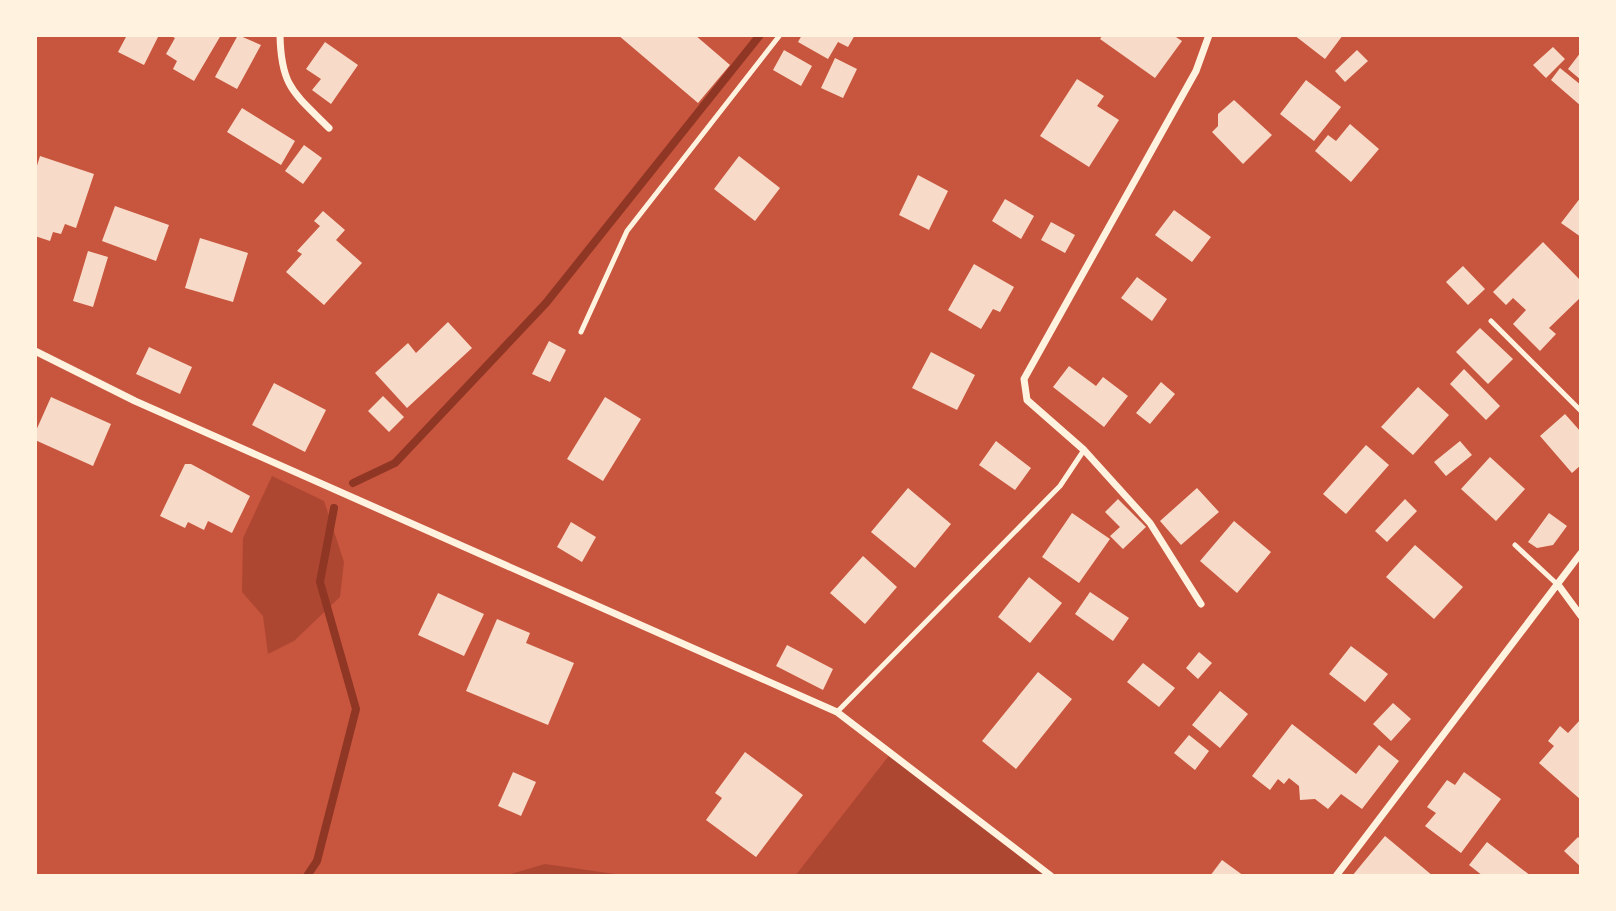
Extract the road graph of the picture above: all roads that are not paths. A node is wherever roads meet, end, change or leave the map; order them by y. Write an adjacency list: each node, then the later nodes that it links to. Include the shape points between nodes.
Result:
1 (280, 35): 4 (street, via 286,82)
2 (780, 35): 6 (lane, via 627,231)
3 (1209, 35): 9 (street, via 1196,71 1024,379 1027,400)
4 (329, 128)
5 (1491, 321): 8 (lane)
6 (581, 332)
7 (35, 351): 15 (street, via 135,401)
8 (1581, 411)
9 (1084, 450): 13 (street, via 1150,523); 15 (lane, via 1060,486)
10 (1515, 545): 12 (lane)
11 (1581, 553): 12 (street)
12 (1559, 586): 14 (street); 17 (street)
13 (1201, 604)
14 (1581, 616)
15 (837, 712): 16 (street)
16 (1051, 876)
17 (1336, 876)

